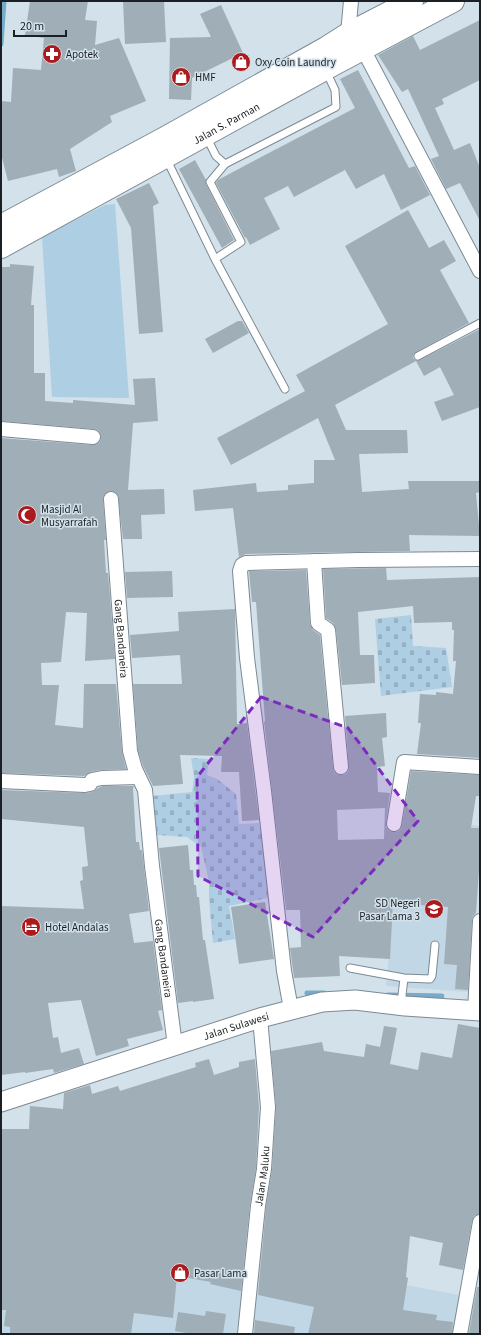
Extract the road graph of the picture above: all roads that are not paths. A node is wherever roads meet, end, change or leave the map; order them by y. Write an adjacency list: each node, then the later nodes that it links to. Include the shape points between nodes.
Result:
1 (352, 1): 4 (street)
2 (412, 1): 4 (highway, Jalan S. Parman)
3 (453, 1): 4 (highway, Jalan S. Parman)
4 (356, 42): 5 (highway, Jalan S. Parman); 12 (street)
5 (328, 60): 6 (highway, Jalan S. Parman); 7 (highway, Jalan S. Parman); 8 (lane, via 336,107)
6 (206, 134): 7 (highway, Jalan S. Parman); 8 (lane, via 216,156)
7 (161, 149): 9 (highway, Jalan S. Parman); 10 (highway, Jalan S. Parman); 11 (lane)
8 (225, 164): 11 (lane, via 210,182 241,242)
9 (1, 226)
10 (1, 247)
11 (215, 259): 15 (lane)
12 (480, 271)
13 (480, 323): 14 (lane)
14 (418, 356)
15 (285, 388)
16 (1, 429): 17 (street)
17 (93, 437)
18 (111, 499): 23 (street, Gang Bandaneira, via 130,750)
19 (480, 559): 20 (street)
20 (314, 561): 21 (street, via 318,623 328,630); 31 (street, via 246,563 240,571 247,658)
21 (341, 767)
22 (480, 767): 25 (street, via 404,762)
23 (138, 777): 24 (street, via 102,778 85,785); 34 (street, Gang Bandaneira, via 144,790)
24 (1, 781)
25 (394, 824)
26 (480, 921): 32 (street)
27 (435, 945): 29 (lane, via 430,979)
28 (350, 968): 29 (lane)
29 (404, 978): 30 (lane)
30 (403, 1000): 31 (main road, Jalan Sulawesi, via 322,1002); 32 (main road, Jalan Sulawesi)
31 (290, 1009): 33 (main road, Jalan Sulawesi)
32 (477, 1010)
33 (260, 1018): 34 (main road, Jalan Sulawesi); 37 (street, Jalan Maluku, via 268,1107 264,1169)
34 (174, 1046): 35 (main road, Jalan Sulawesi)
35 (1, 1102)
36 (480, 1222): 38 (street)
37 (245, 1334)
38 (460, 1334)

